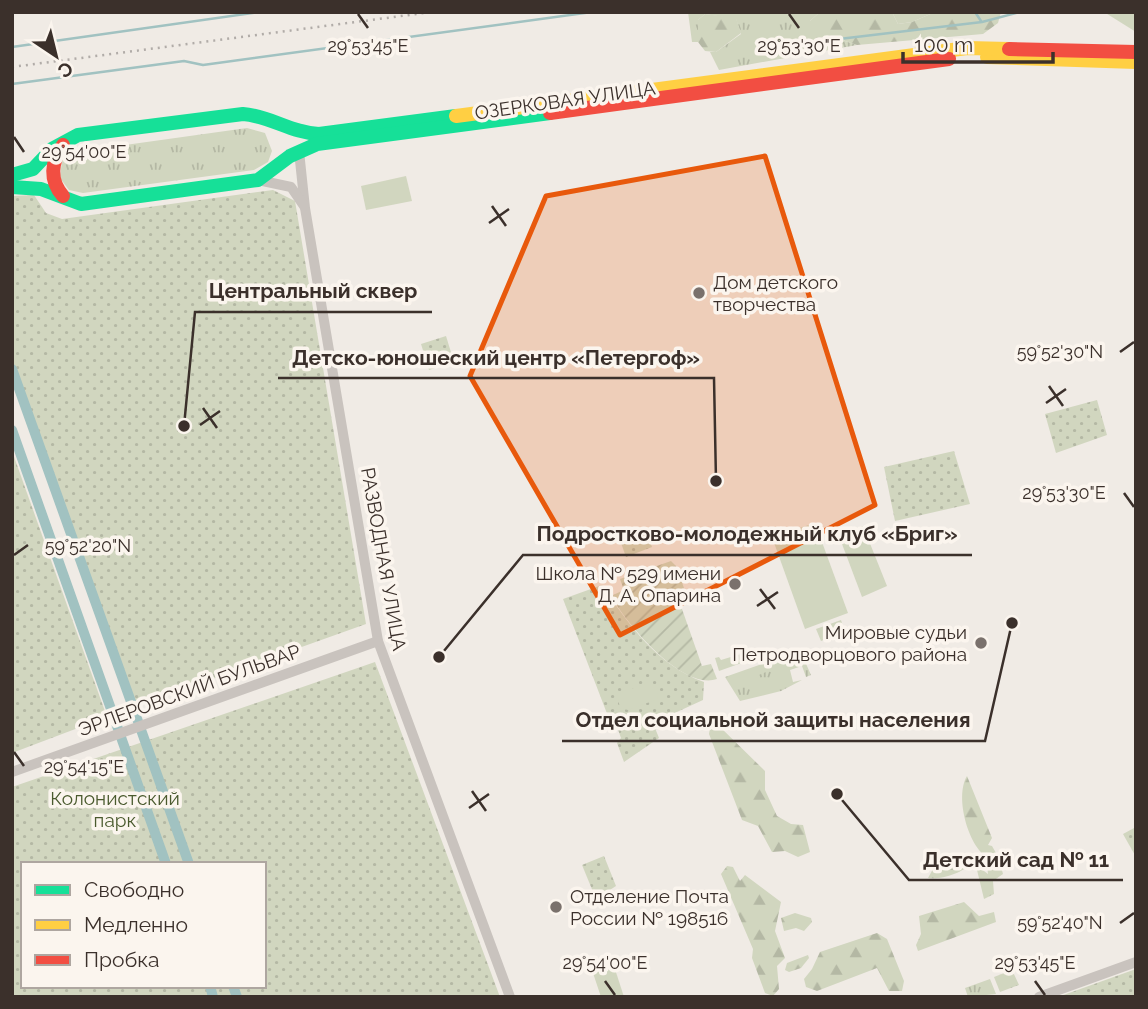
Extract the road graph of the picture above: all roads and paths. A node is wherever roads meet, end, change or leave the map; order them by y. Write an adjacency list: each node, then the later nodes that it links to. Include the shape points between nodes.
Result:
1 (1136, 52): 3 (street, ОЗЕРКОВАЯ УЛИЦА, via 967,48 320,134)
2 (1136, 62): 5 (street, ОЗЕРКОВАЯ УЛИЦА, via 968,57 317,144)
3 (297, 133): 4 (street, via 268,116 243,114 89,132); 5 (street)
4 (68, 139): 6 (street, via 33,169); 9 (street, via 59,149 52,172 59,192)
5 (299, 151): 7 (street, ОЗЕРКОВАЯ УЛИЦА); 10 (street, РАЗВОДНАЯ УЛИЦА)
6 (12, 175)
7 (258, 180): 9 (street, ОЗЕРКОВАЯ УЛИЦА); 10 (street, ОЗЕРКОВАЯ УЛИЦА, via 291,187)
8 (12, 187): 9 (street, ОЗЕРКОВАЯ УЛИЦА, via 39,186)
9 (69, 202)
10 (305, 208): 11 (street, РАЗВОДНАЯ УЛИЦА)
11 (378, 642): 12 (street, ЭРЛЕРОВСКИЙ БУЛЬВАР); 14 (street, РАЗВОДНАЯ УЛИЦА)
12 (12, 772)
13 (1136, 962): 15 (street)
14 (510, 997)
15 (1039, 997)

